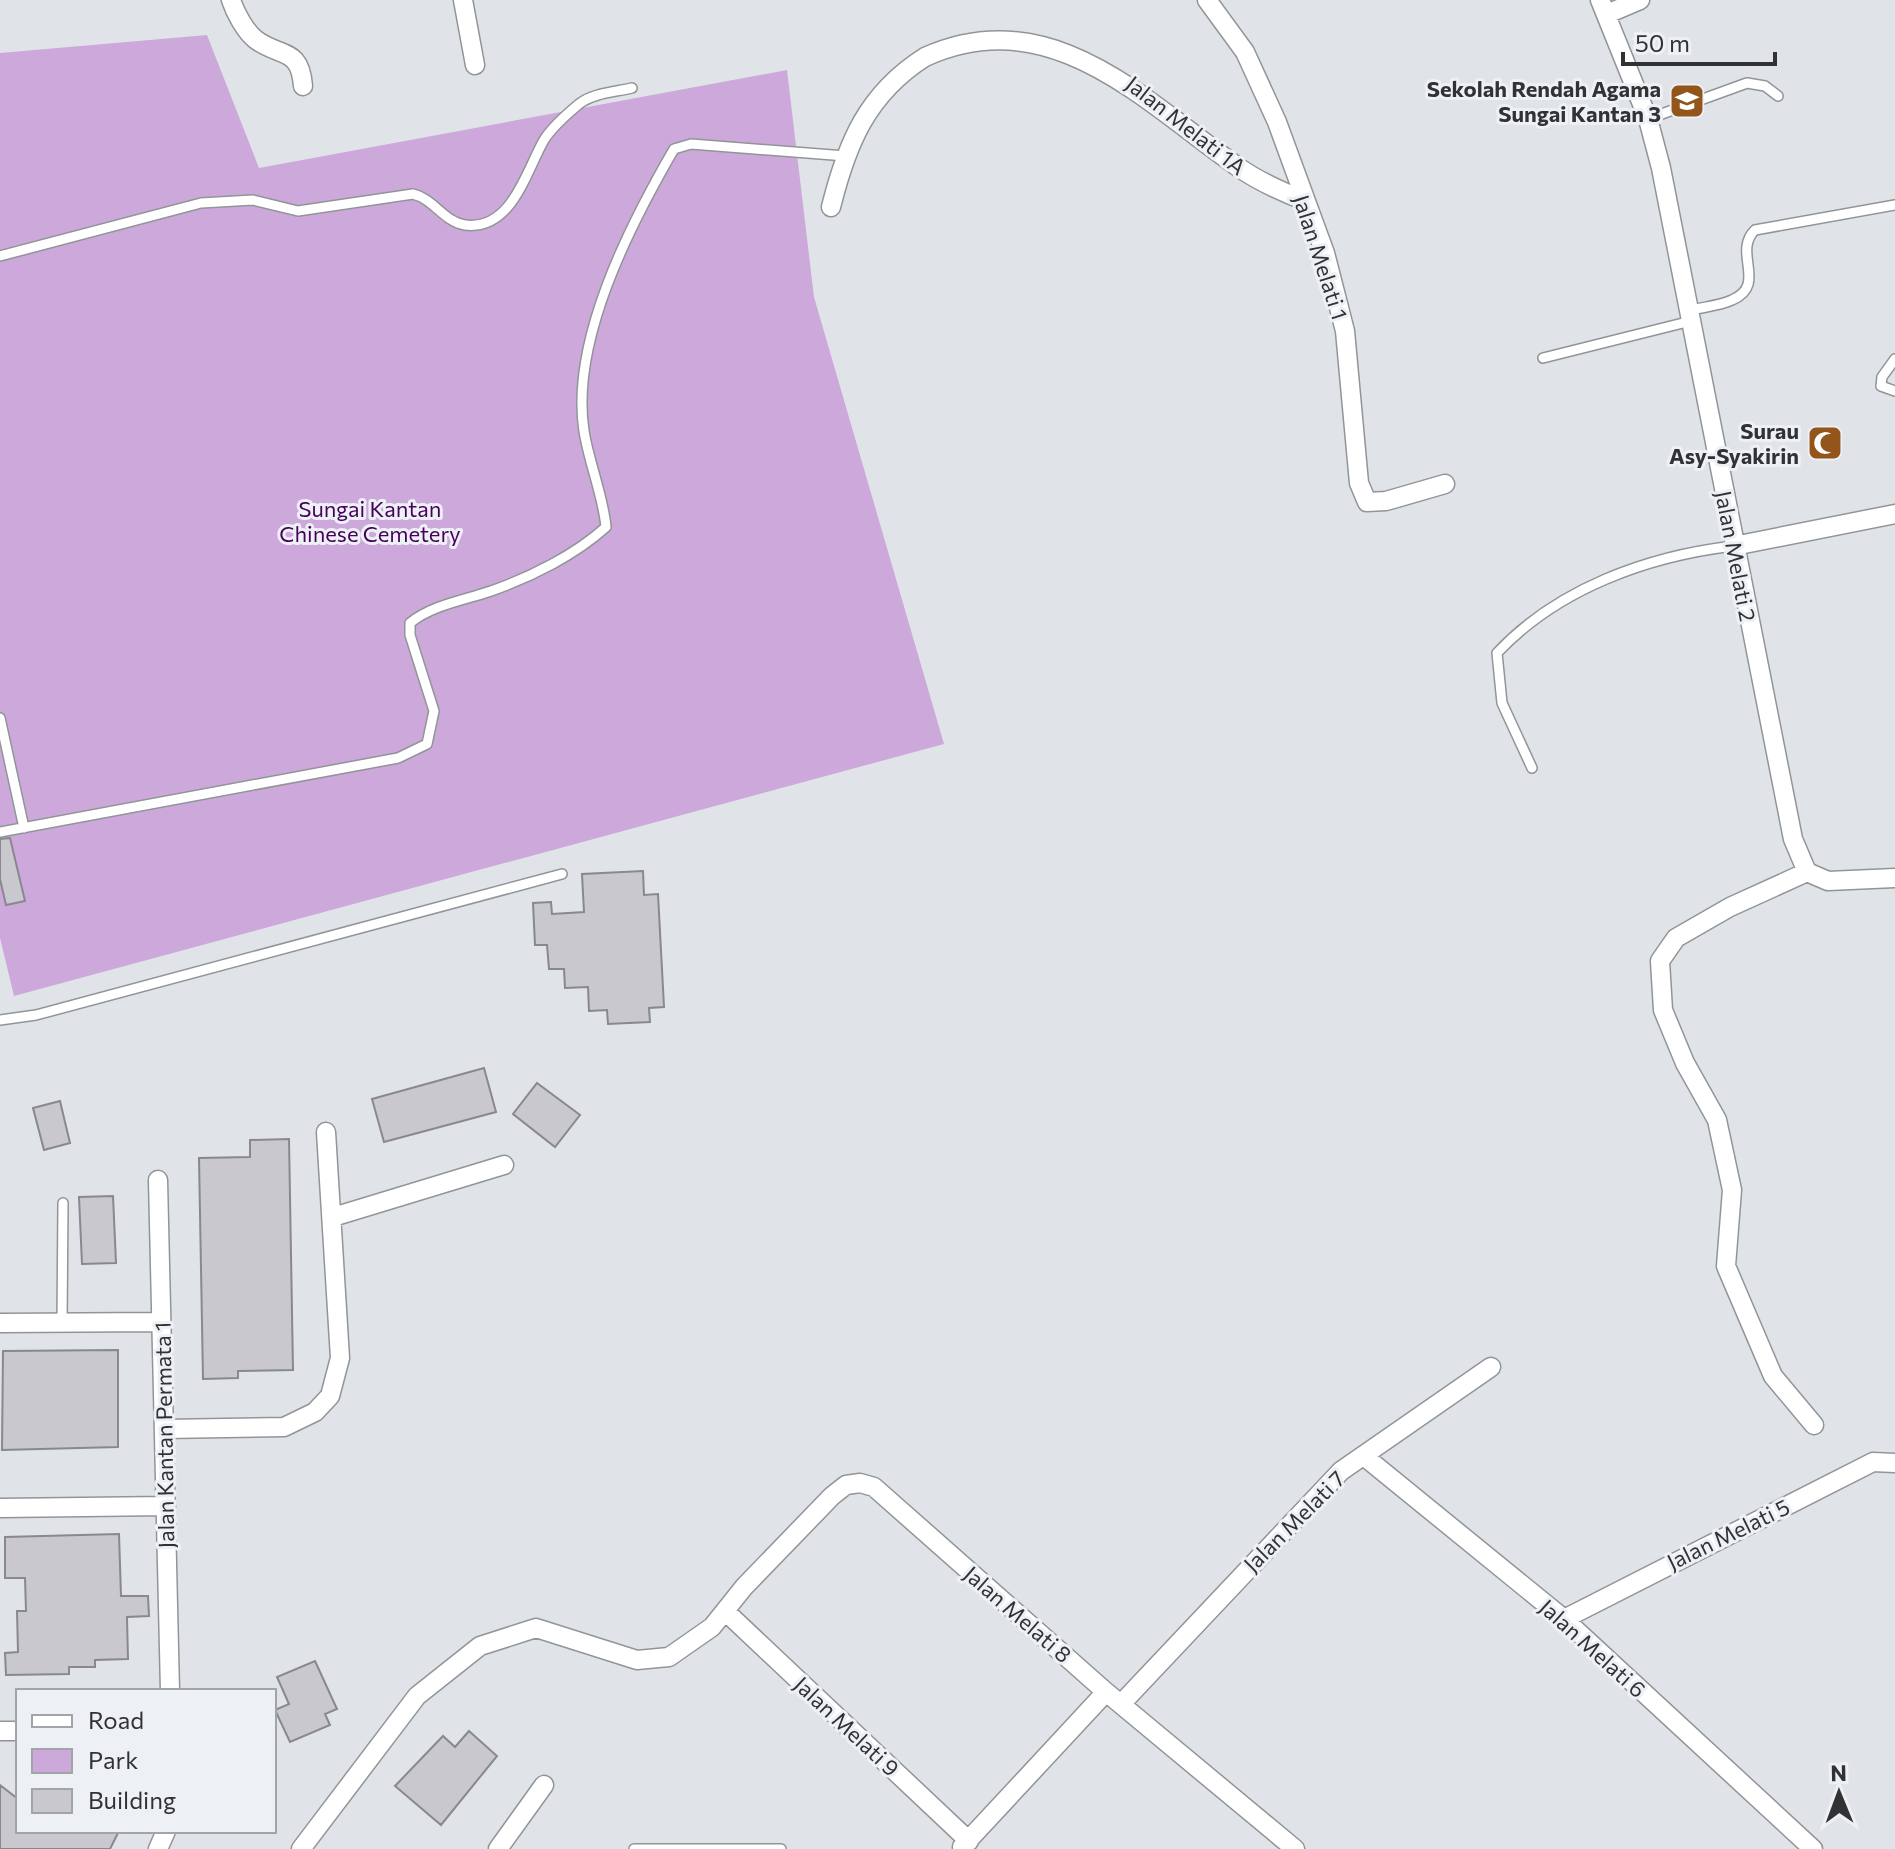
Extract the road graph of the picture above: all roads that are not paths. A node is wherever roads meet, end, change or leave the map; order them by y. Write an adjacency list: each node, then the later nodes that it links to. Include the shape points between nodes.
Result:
1 (231, 0): 7 (street, via 255,39 293,57)
2 (463, 0): 6 (street)
3 (1207, 0): 12 (street, Jalan Melati 1, via 1245,52 1277,122)
4 (1640, 0): 5 (street, Jalan Melati 2)
5 (1603, 7): 10 (street, Jalan Melati 2)
6 (475, 65)
7 (303, 86)
8 (632, 88): 15 (lane, via 581,102 546,136 511,203 480,225 462,225 427,198 413,194 298,211 253,200 213,202)
9 (1778, 96): 10 (lane, via 1765,86 1747,83)
10 (1648, 119): 16 (street, Jalan Melati 2)
11 (846, 156): 12 (street, Jalan Melati 1A, via 879,94 910,67 944,45 1018,32 1052,36 1092,57 1141,87 1237,167); 14 (street, Jalan Melati 1A); 25 (lane, via 691,144 674,149 647,195 596,317 584,372 584,431 606,527 555,563 496,590 420,614 410,623 434,711 427,744 398,758)
12 (1303, 200): 20 (street, Jalan Melati 1, via 1325,253 1345,331 1359,483 1367,502)
13 (1895, 205): 16 (lane, via 1755,230 1745,249 1751,280 1746,292)
14 (831, 207)
15 (0, 256)
16 (1690, 316): 17 (lane); 22 (street, Jalan Melati 2)
17 (1543, 358)
18 (1895, 359): 19 (lane, via 1881,386)
19 (1895, 391)
20 (1445, 484)
21 (1895, 514): 22 (street)
22 (1734, 546): 24 (lane, via 1704,549 1577,591 1522,627 1497,653 1502,703); 27 (street, Jalan Melati 2, via 1793,839)
23 (0, 718): 25 (lane)
24 (1532, 768)
25 (24, 828): 26 (lane)
26 (0, 832)
27 (1807, 872): 29 (street, via 1828,881); 40 (street, via 1676,938 1660,961 1663,1010 1717,1120 1732,1190 1726,1266 1773,1376)
28 (562, 874): 30 (lane, via 36,1015)
29 (1895, 878)
30 (0, 1020)
31 (326, 1132): 35 (street)
32 (504, 1165): 35 (street)
33 (158, 1180): 36 (street, Jalan Kantan Permata 1)
34 (63, 1203): 38 (lane)
35 (333, 1217): 41 (street, via 340,1358 330,1396 315,1412 284,1427)
36 (161, 1322): 38 (street); 41 (street, Jalan Kantan Permata 1)
37 (0, 1323): 38 (street)
38 (62, 1323)
39 (1491, 1367): 42 (street, Jalan Melati 7)
40 (1814, 1425)
41 (164, 1429): 44 (street, Jalan Kantan Permata 1)
42 (1365, 1457): 47 (street, Jalan Melati 6); 50 (street, Jalan Melati 7, via 1341,1471)
43 (1895, 1463): 47 (street, Jalan Melati 5, via 1873,1462)
44 (166, 1506): 45 (street); 48 (street, Jalan Kantan Permata 1)
45 (0, 1508)
46 (725, 1611): 49 (street, Jalan Melati 8, via 812,1513 846,1485 860,1483 874,1487); 52 (street, Jalan Melati 9); 54 (street, Jalan Melati 8, via 712,1627 669,1657 637,1660 536,1628 480,1646 417,1696)
47 (1564, 1619): 59 (street, Jalan Melati 6)
48 (170, 1689)
49 (1106, 1692): 50 (street, Jalan Melati 8); 52 (street, Jalan Melati 9)
50 (1121, 1704): 58 (street, Jalan Melati 8)
51 (544, 1785): 55 (street)
52 (964, 1845)
53 (707, 1848): 56 (lane); 57 (lane)
54 (301, 1849)
55 (498, 1849)
56 (634, 1849)
57 (781, 1849)
58 (1295, 1849)
59 (1813, 1849)

